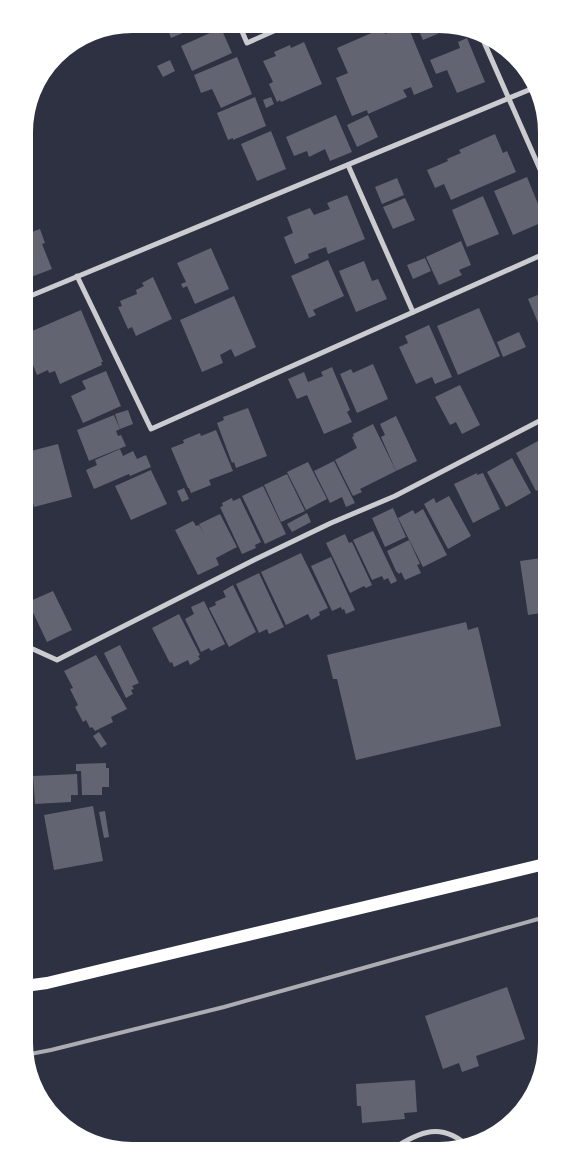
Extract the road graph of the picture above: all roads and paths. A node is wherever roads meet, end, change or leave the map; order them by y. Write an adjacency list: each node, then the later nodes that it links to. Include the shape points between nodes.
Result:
1 (241, 30): 2 (street, via 247,43)
2 (276, 30)
3 (484, 41): 5 (street)
4 (531, 89): 5 (street)
5 (510, 98): 6 (street); 7 (street)
6 (348, 165): 9 (street); 11 (street)
7 (541, 171)
8 (541, 255): 11 (street)
9 (77, 276): 10 (street); 11 (street, via 151,429)
10 (30, 296)
11 (413, 312)
12 (541, 420): 13 (street, via 395,496 256,559 57,660)
13 (30, 648)
14 (541, 865): 15 (main road)
15 (30, 985)
16 (464, 1142): 17 (street, via 444,1131 423,1132)
17 (399, 1145)

